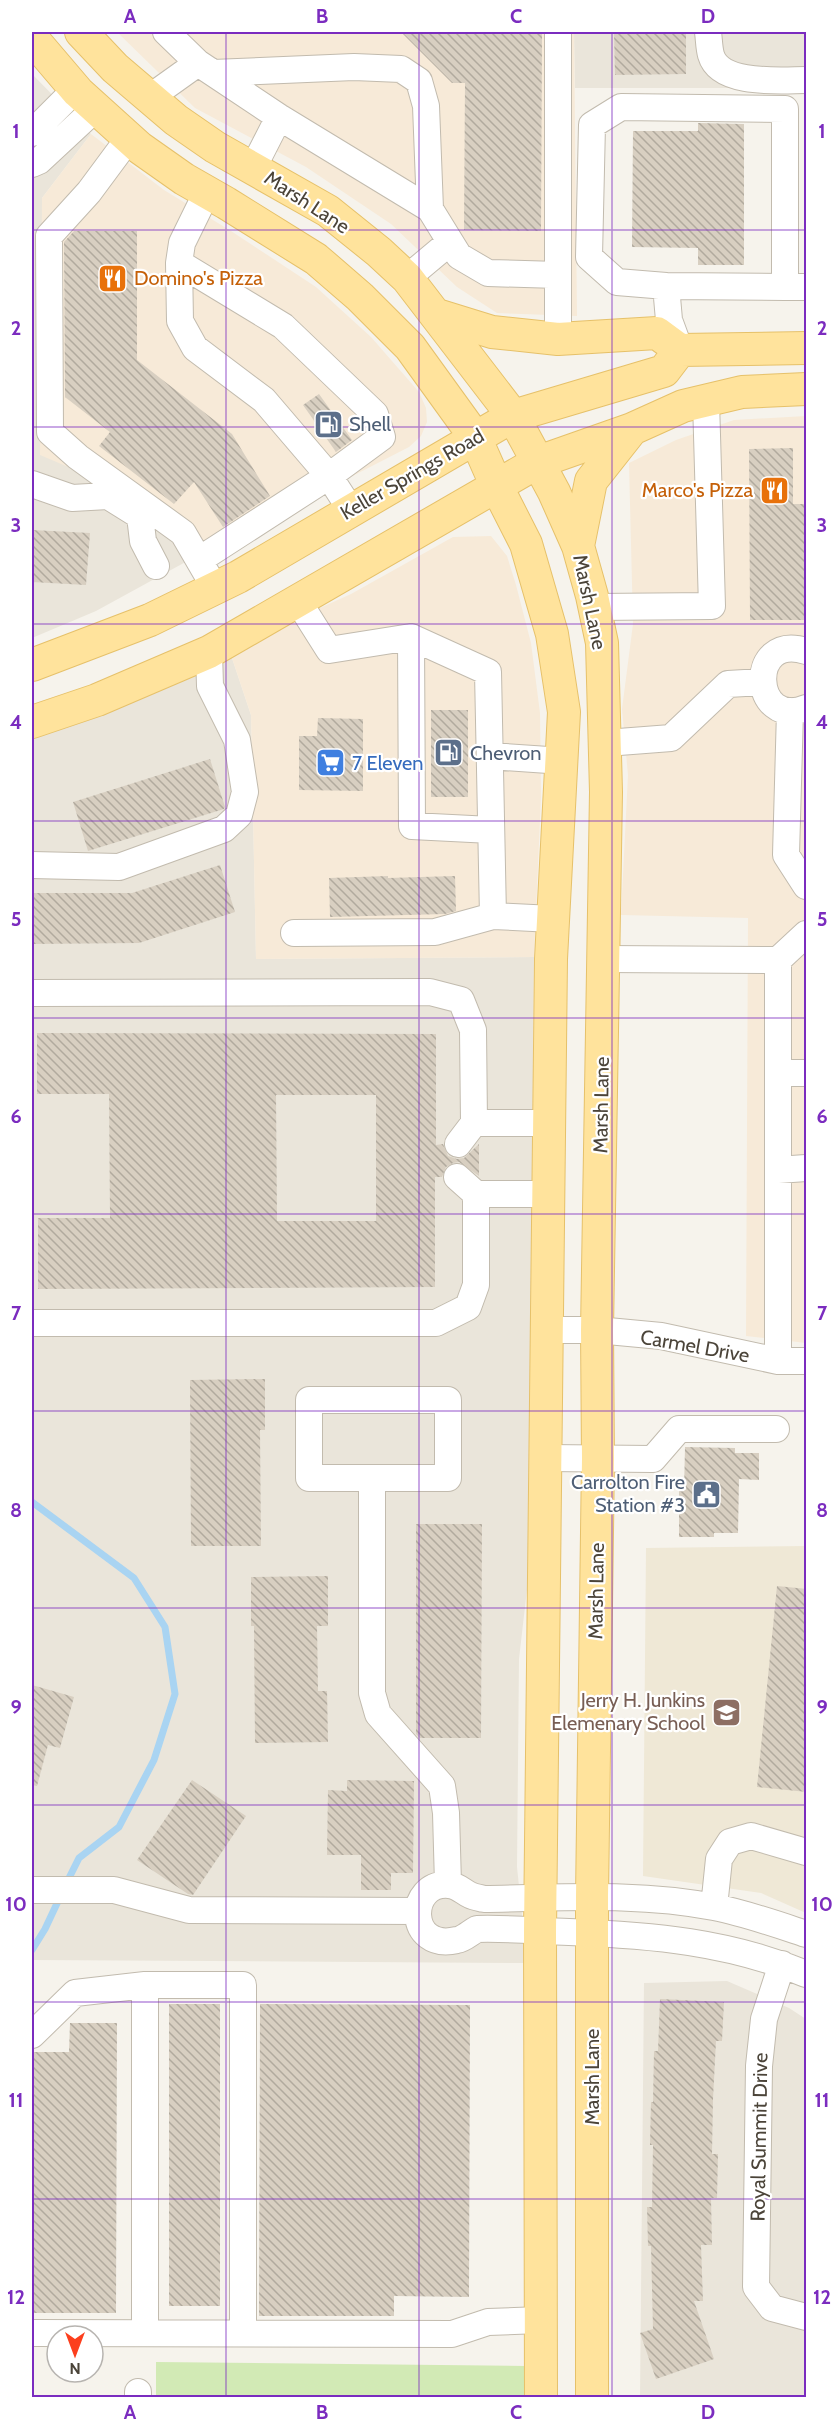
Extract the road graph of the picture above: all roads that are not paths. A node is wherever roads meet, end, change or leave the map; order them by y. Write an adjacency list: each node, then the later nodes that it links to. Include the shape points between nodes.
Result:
1 (81, 32): 9 (main road, Marsh Lane)
2 (166, 32): 6 (street)
3 (558, 32): 19 (street)
4 (708, 32): 7 (street, via 711,57 721,69 750,80)
5 (32, 38): 8 (main road)
6 (206, 68): 9 (street); 10 (street); 16 (street, via 401,69 420,81 426,106)
7 (807, 80)
8 (86, 98): 11 (street); 12 (main road); 13 (street, via 39,161)
9 (149, 98): 14 (main road, Marsh Lane, via 215,147)
10 (279, 117): 14 (street); 16 (street)
11 (32, 133)
12 (129, 138): 15 (main road, via 184,179); 38 (street, via 89,192 49,236 50,432 183,533)
13 (32, 164)
14 (253, 168): 15 (main road); 20 (main road, Marsh Lane, via 328,211)
15 (217, 197): 18 (street, via 182,243); 31 (main road, via 316,259 360,297 410,347)
16 (430, 209): 17 (street)
17 (450, 242): 19 (street, via 459,256 488,273); 20 (street)
18 (180, 263): 33 (street, via 180,321 195,348 264,400); 33 (street, via 283,326 375,414 382,436)
19 (558, 275): 24 (street)
20 (407, 278): 23 (main road, Marsh Lane)
21 (666, 286): 22 (street); 22 (street, via 617,282 589,257 592,125 621,107 785,109); 26 (street, via 669,320)
22 (796, 287)
23 (437, 315): 24 (main road, via 492,332); 29 (main road, Marsh Lane)
24 (558, 339): 26 (main road, via 657,333)
25 (807, 348): 26 (main road)
26 (680, 350): 29 (main road, Keller Springs Road, via 664,371)
27 (807, 388): 28 (main road, via 742,392)
28 (706, 401): 30 (main road, via 683,406); 42 (street, via 712,606)
29 (513, 416): 31 (main road, Keller Springs Road); 32 (main road, Marsh Lane)
30 (633, 429): 32 (main road); 37 (main road, via 591,481)
31 (475, 437): 35 (main road); 36 (main road, Keller Springs Road)
32 (538, 462): 35 (main road); 37 (main road, Marsh Lane)
33 (329, 476): 36 (street); 38 (street)
34 (32, 484): 39 (street, via 72,498 108,496 140,516 143,541)
35 (497, 487): 41 (main road); 52 (main road, via 526,544 552,634 564,712)
36 (351, 510): 40 (main road, Keller Springs Road)
37 (578, 546): 42 (main road, Marsh Lane)
38 (199, 560): 40 (street)
39 (156, 566)
40 (215, 588): 46 (main road, Keller Springs Road, via 150,620)
41 (298, 602): 43 (street, via 329,650); 45 (main road)
42 (595, 607): 50 (main road, Marsh Lane, via 602,643)
43 (411, 637): 51 (street, via 488,672); 53 (street, via 412,826)
44 (807, 651): 47 (street, via 784,649 774,655 767,662)
45 (209, 652): 49 (main road, via 97,700); 54 (street, via 210,686 237,740 244,792 239,815 224,829 118,867)
46 (32, 665)
47 (762, 682): 48 (street, via 771,701); 50 (street, via 728,684 671,738)
48 (798, 710): 55 (street, via 786,855)
49 (32, 722)
50 (606, 744): 60 (main road, Marsh Lane)
51 (490, 756): 52 (street); 53 (street)
52 (563, 761): 57 (main road)
53 (491, 830): 56 (street)
54 (32, 866)
55 (807, 886)
56 (493, 916): 57 (street); 58 (street, via 435,932)
57 (554, 919): 65 (main road)
58 (294, 933)
59 (807, 934): 61 (street)
60 (604, 959): 61 (street); 73 (main road, Marsh Lane)
61 (778, 960): 63 (street)
62 (32, 993): 66 (street, via 430,992 461,1000 473,1030)
63 (778, 1073): 64 (street); 69 (street)
64 (807, 1073)
65 (549, 1123): 66 (street); 70 (main road)
66 (474, 1124): 67 (street)
67 (458, 1144)
68 (807, 1168): 69 (street)
69 (778, 1170): 74 (street)
70 (548, 1194): 71 (street, via 467,1186 476,1286 468,1307 436,1323); 72 (main road)
71 (32, 1323)
72 (547, 1329): 73 (street, Carmel Drive); 77 (main road)
73 (597, 1329): 74 (street, Carmel Drive, via 661,1336); 78 (main road, Marsh Lane)
74 (778, 1361): 75 (street, Carmel Drive)
75 (807, 1361)
76 (776, 1429): 78 (street, via 679,1429 653,1460)
77 (546, 1458): 78 (street); 84 (main road)
78 (598, 1459): 83 (main road, Marsh Lane)
79 (372, 1478): 79 (street, via 448,1478 448,1400 309,1400 309,1478); 81 (street, via 372,1693 378,1714 442,1786)
80 (807, 1852): 85 (street, via 751,1836 730,1842 720,1859)
81 (448, 1884): 84 (street, via 484,1899); 86 (street, via 422,1896)
82 (32, 1890): 86 (street, via 114,1890 189,1910)
83 (592, 1897): 84 (street); 85 (street); 88 (main road, Marsh Lane)
84 (541, 1898): 87 (main road)
85 (714, 1907): 89 (street)
86 (417, 1911): 87 (street, via 424,1934 440,1942 458,1940 477,1929)
87 (540, 1931): 88 (street); 95 (main road)
88 (592, 1932): 90 (street, via 711,1944); 100 (main road, Marsh Lane)
89 (807, 1934)
90 (782, 1964): 91 (street); 94 (street, Royal Summit Drive, via 764,2019 759,2066 756,2286 772,2308)
91 (807, 1974)
92 (145, 1985): 93 (street, via 75,1993); 96 (street); 97 (street, via 243,1985)
93 (32, 2035)
94 (807, 2317)
95 (540, 2320): 97 (street, via 488,2322 452,2334); 99 (main road)
96 (145, 2332): 97 (street); 98 (street)
97 (243, 2332)
98 (32, 2333)
99 (540, 2397)
100 (592, 2397)

